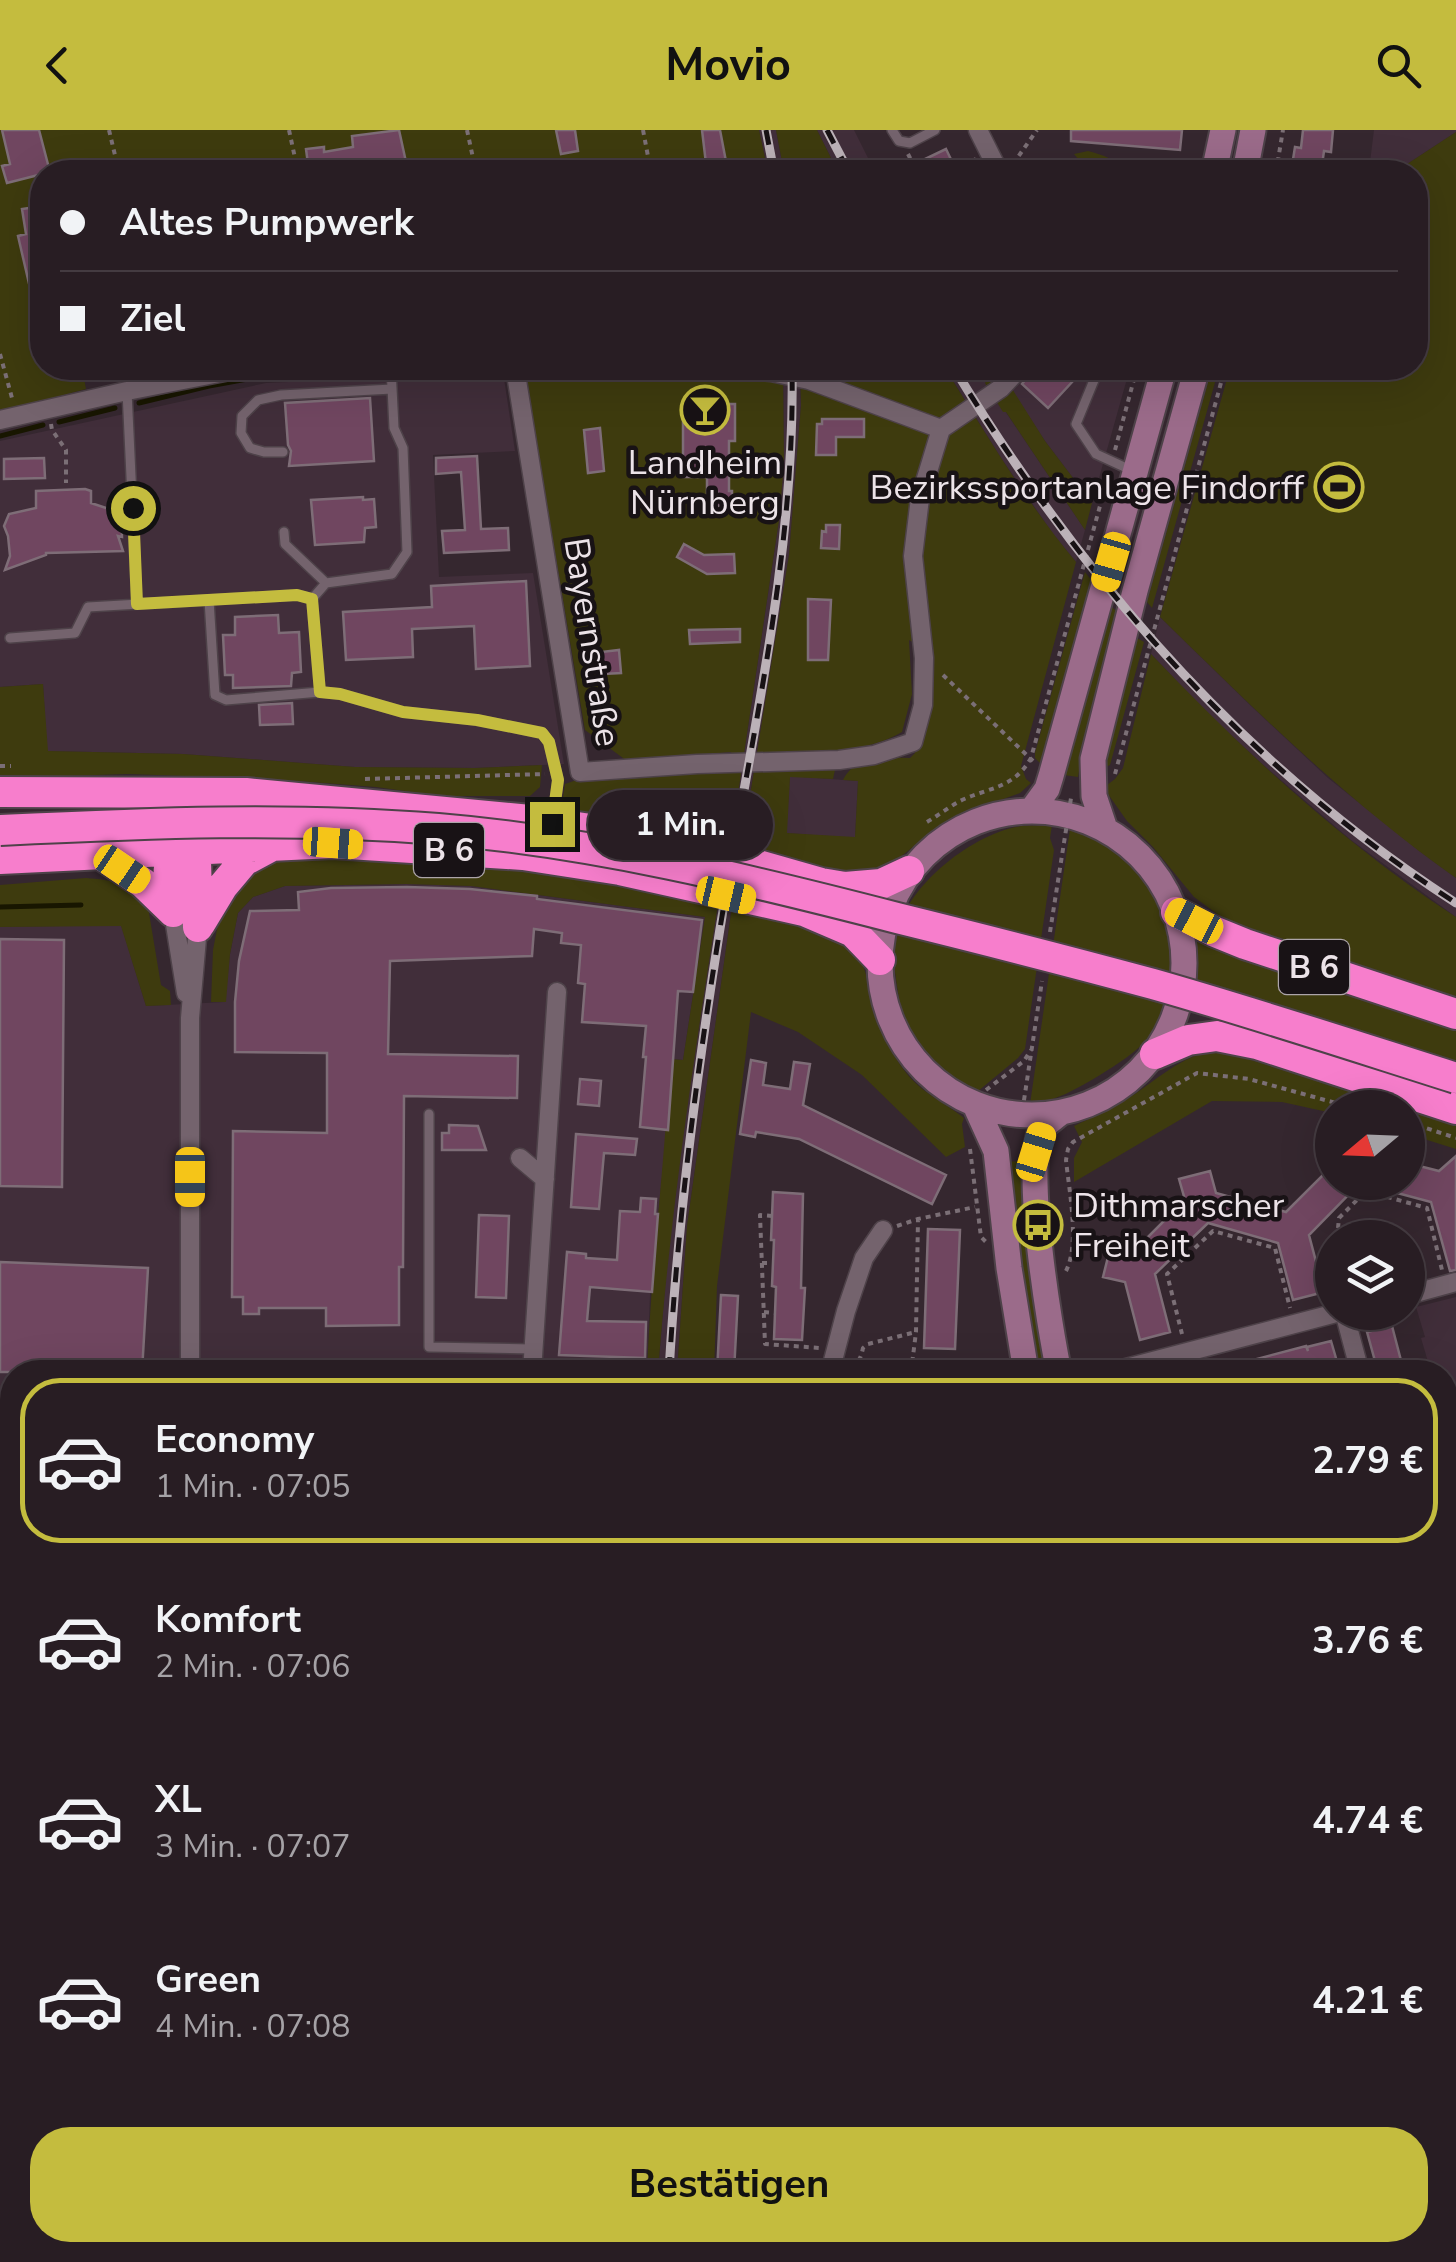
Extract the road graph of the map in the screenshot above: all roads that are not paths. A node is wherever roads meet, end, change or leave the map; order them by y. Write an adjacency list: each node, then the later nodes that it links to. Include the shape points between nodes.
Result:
1 (892, 130): 2 (lane, via 899,141 910,142)
2 (935, 130)
3 (978, 130): 6 (street)
4 (1224, 130): 7 (main road)
5 (1253, 130): 8 (main road)
6 (993, 160)
7 (1217, 160)
8 (1247, 160)
9 (184, 380): 18 (street)
10 (392, 380): 17 (lane)
11 (518, 380): 20 (street, Bayernstraße, via 580,772 839,760 913,742 923,705 924,658 913,556 920,498)
12 (808, 380): 20 (street)
13 (1009, 380): 20 (street)
14 (1093, 380): 22 (lane, via 1076,424 1096,454)
15 (1159, 380): 22 (main road)
16 (1194, 380): 36 (main road, via 1092,759)
17 (392, 389): 21 (lane, via 258,400 242,416 240,432 250,448); 24 (lane, via 394,428 403,448 407,552 392,574)
18 (127, 391): 19 (street); 27 (lane)
19 (8, 418)
20 (941, 429)
21 (283, 452)
22 (1124, 466): 33 (main road, via 1051,776)
23 (284, 532): 24 (lane, via 285,544)
24 (326, 584): 25 (lane)
25 (312, 599): 26 (lane); 29 (lane)
26 (209, 600): 27 (lane); 29 (lane, via 215,694 226,700)
27 (137, 604): 28 (lane, via 88,607 74,633)
28 (10, 638)
29 (320, 692): 34 (lane, via 542,733 558,780)
30 (149, 791): 31 (highway, B 6); 32 (highway, B 6); 37 (highway)
31 (0, 792)
32 (246, 793): 34 (highway, B 6); 37 (highway, B 6, via 212,808)
33 (1032, 811): 36 (main road); 41 (main road, via 962,828)
34 (552, 824): 41 (highway, B 6, via 638,836 845,887 881,884)
35 (0, 830): 49 (highway, B 6, bridge, via 346,823 440,829 662,861 1154,985)
36 (1105, 830): 42 (main road, via 1135,851)
37 (181, 843): 38 (highway, B 6); 39 (highway, B 6); 43 (highway, via 196,861)
38 (273, 846): 43 (highway, via 244,860); 44 (highway, B 6, via 333,843 523,855 620,870 804,911 853,932)
39 (100, 854): 40 (highway, B 6); 43 (highway)
40 (0, 859)
41 (909, 870): 44 (main road, via 888,916)
42 (1176, 912): 46 (highway, B 6, via 1245,944); 48 (main road, via 1185,972 1172,1026)
43 (185, 920): 47 (street); 47 (street)
44 (880, 960): 50 (main road, via 883,995 912,1058)
45 (557, 992): 55 (street)
46 (1456, 1014)
47 (190, 1018): 62 (street)
48 (1155, 1054): 51 (highway, via 1217,1036); 52 (main road, via 1115,1087)
49 (1456, 1078)
50 (976, 1107): 52 (main road, via 1022,1117); 65 (main road, via 996,1150)
51 (1456, 1109)
52 (1060, 1113): 66 (main road, via 1042,1129 1035,1168)
53 (430, 1114): 61 (lane, via 429,1347)
54 (520, 1158): 55 (street)
55 (545, 1178): 61 (street)
56 (883, 1230): 64 (street, via 864,1258)
57 (1451, 1283): 58 (street)
58 (1425, 1290)
59 (1315, 1319): 67 (street)
60 (1347, 1330): 68 (street)
61 (534, 1349): 63 (street)
62 (190, 1360)
63 (533, 1360)
64 (833, 1360)
65 (1024, 1360)
66 (1057, 1360)
67 (1159, 1360)
68 (1356, 1360)

